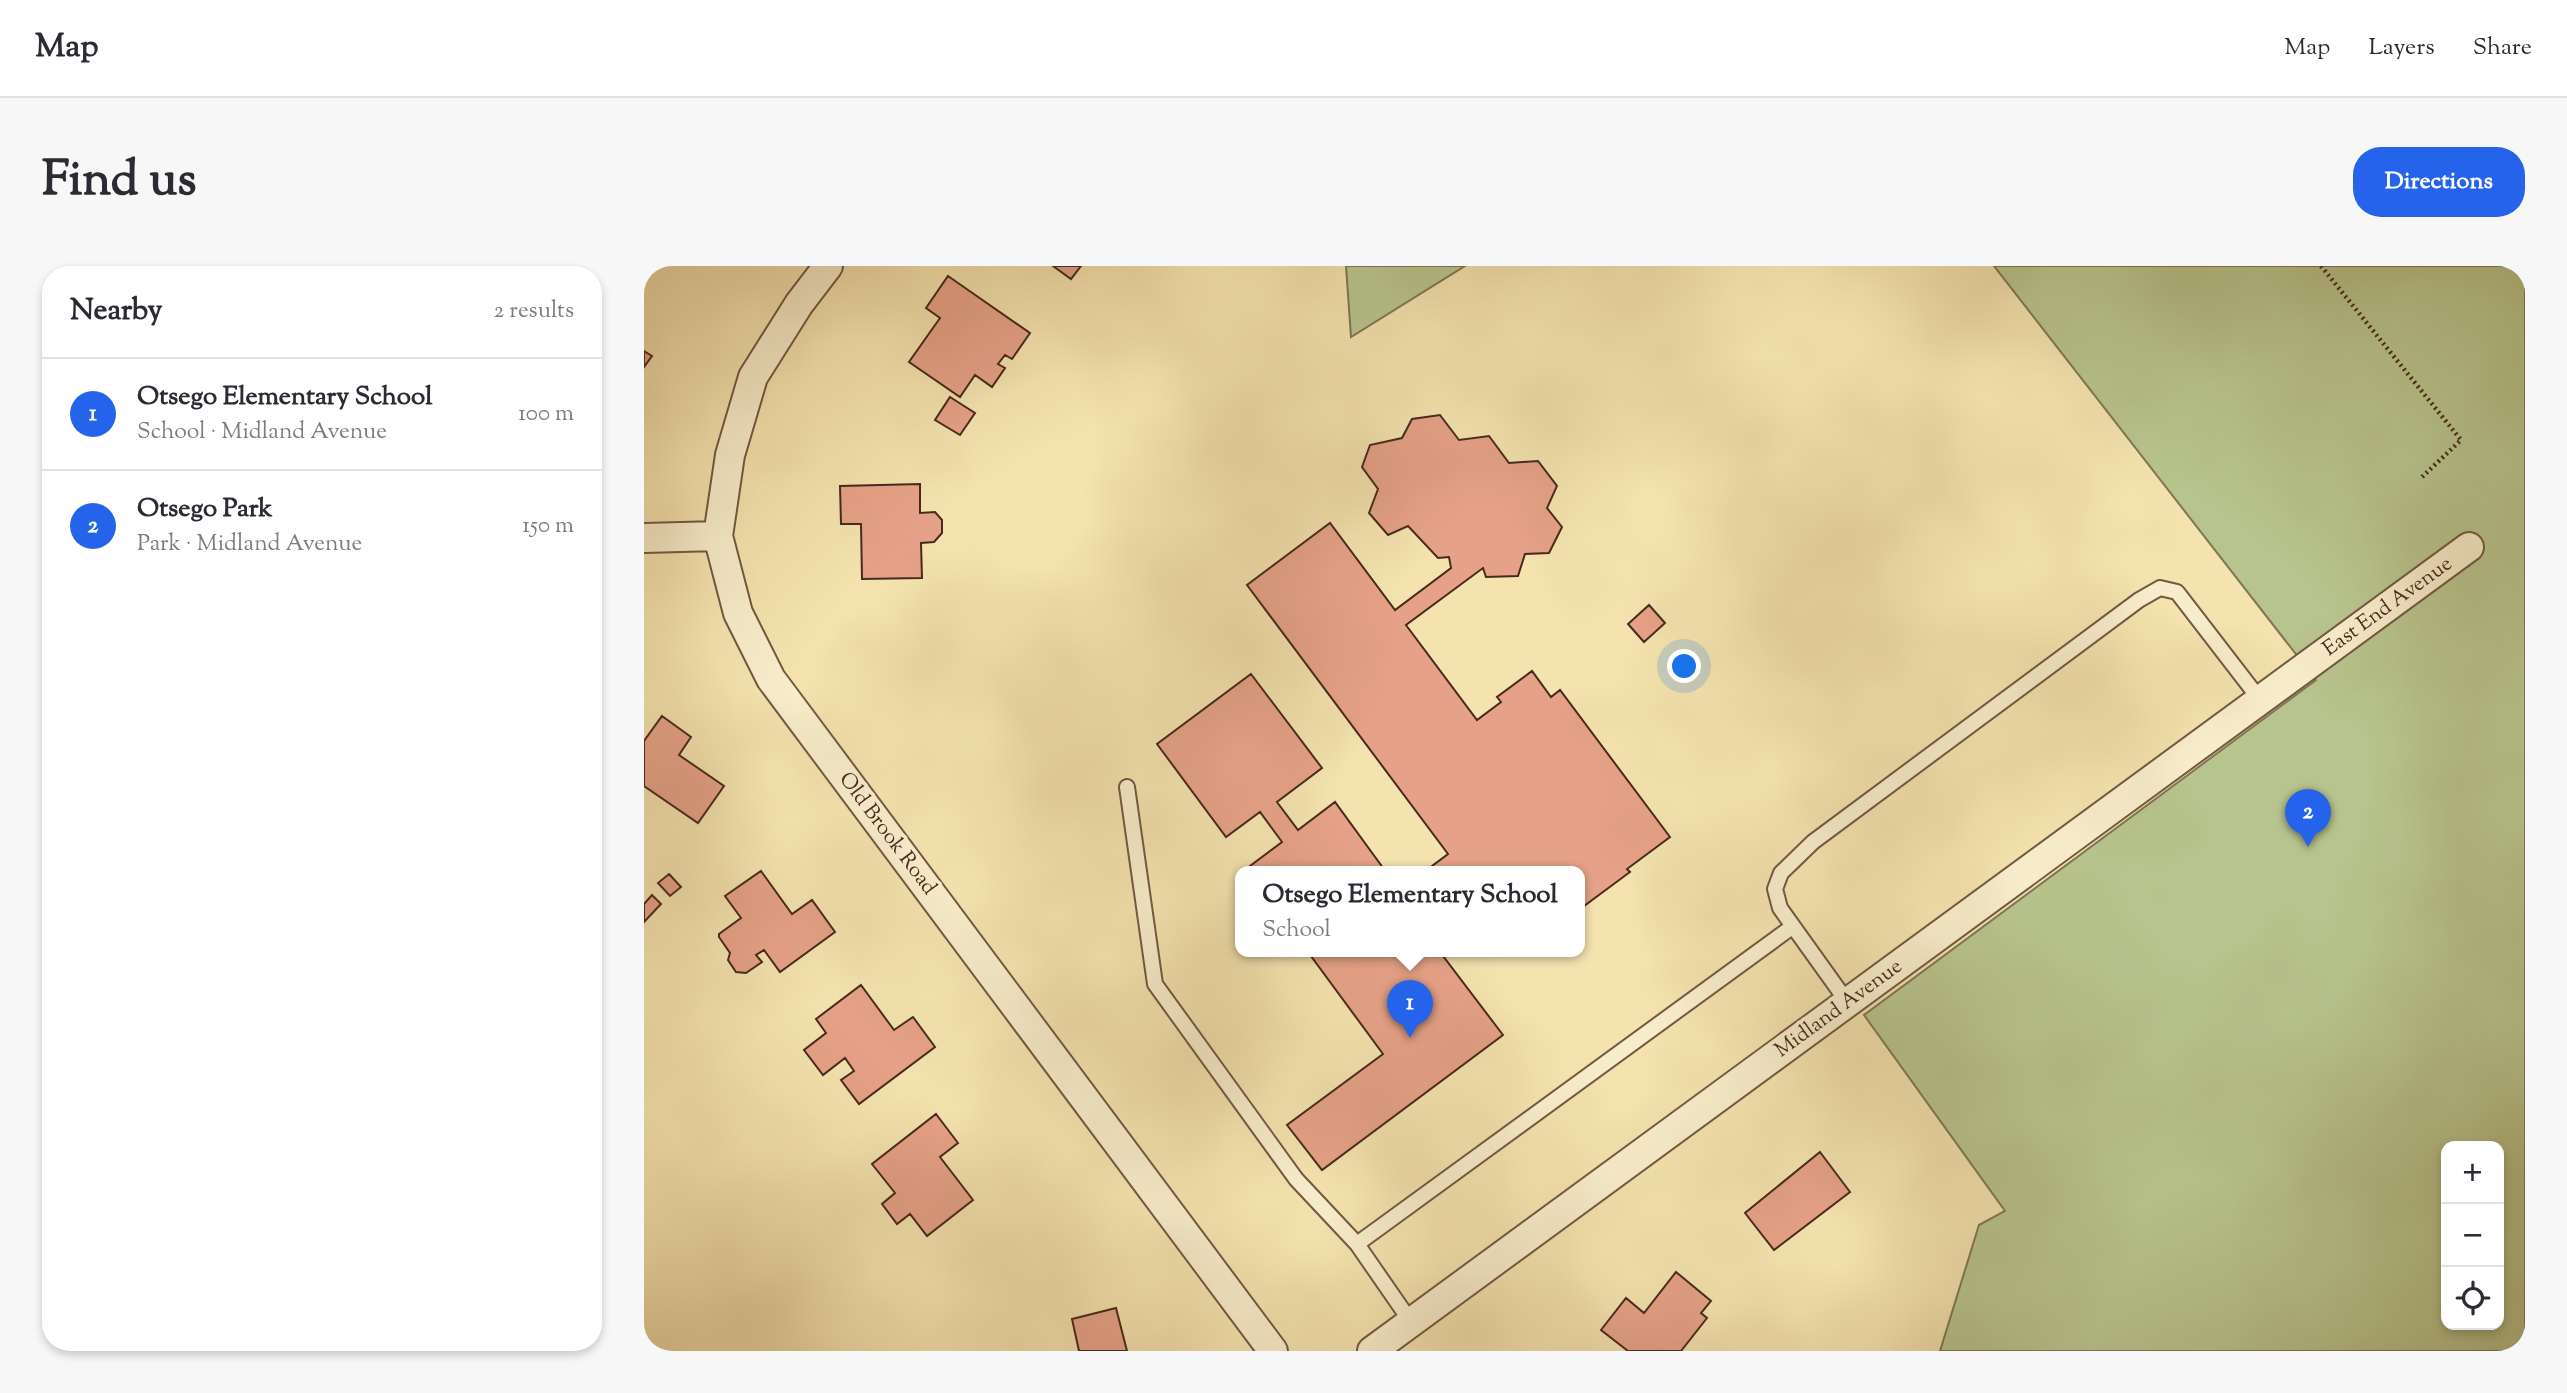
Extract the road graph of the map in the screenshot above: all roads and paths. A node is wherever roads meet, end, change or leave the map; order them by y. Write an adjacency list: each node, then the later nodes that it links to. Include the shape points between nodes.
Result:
1 (828, 266): 4 (street, Old Brook Road, via 753,377 730,455)
2 (2321, 266): 3 (path, via 2462,440)
3 (2420, 479)
4 (718, 536): 5 (street); 14 (street, Old Brook Road, via 738,613 771,679)
5 (644, 538)
6 (2469, 547): 7 (street, East End Avenue)
7 (2307, 667): 8 (street, Midland Avenue)
8 (2261, 701): 10 (lane, via 2177,592 2160,588 1813,842 1781,873 1775,889); 11 (street, Midland Avenue)
9 (1126, 787): 12 (lane, via 1155,984 1296,1180)
10 (1791, 927): 11 (lane); 12 (lane)
11 (1847, 1003): 13 (street, Midland Avenue)
12 (1357, 1244): 13 (lane)
13 (1411, 1322): 15 (street, Midland Avenue)
14 (1273, 1351)
15 (1372, 1351)

